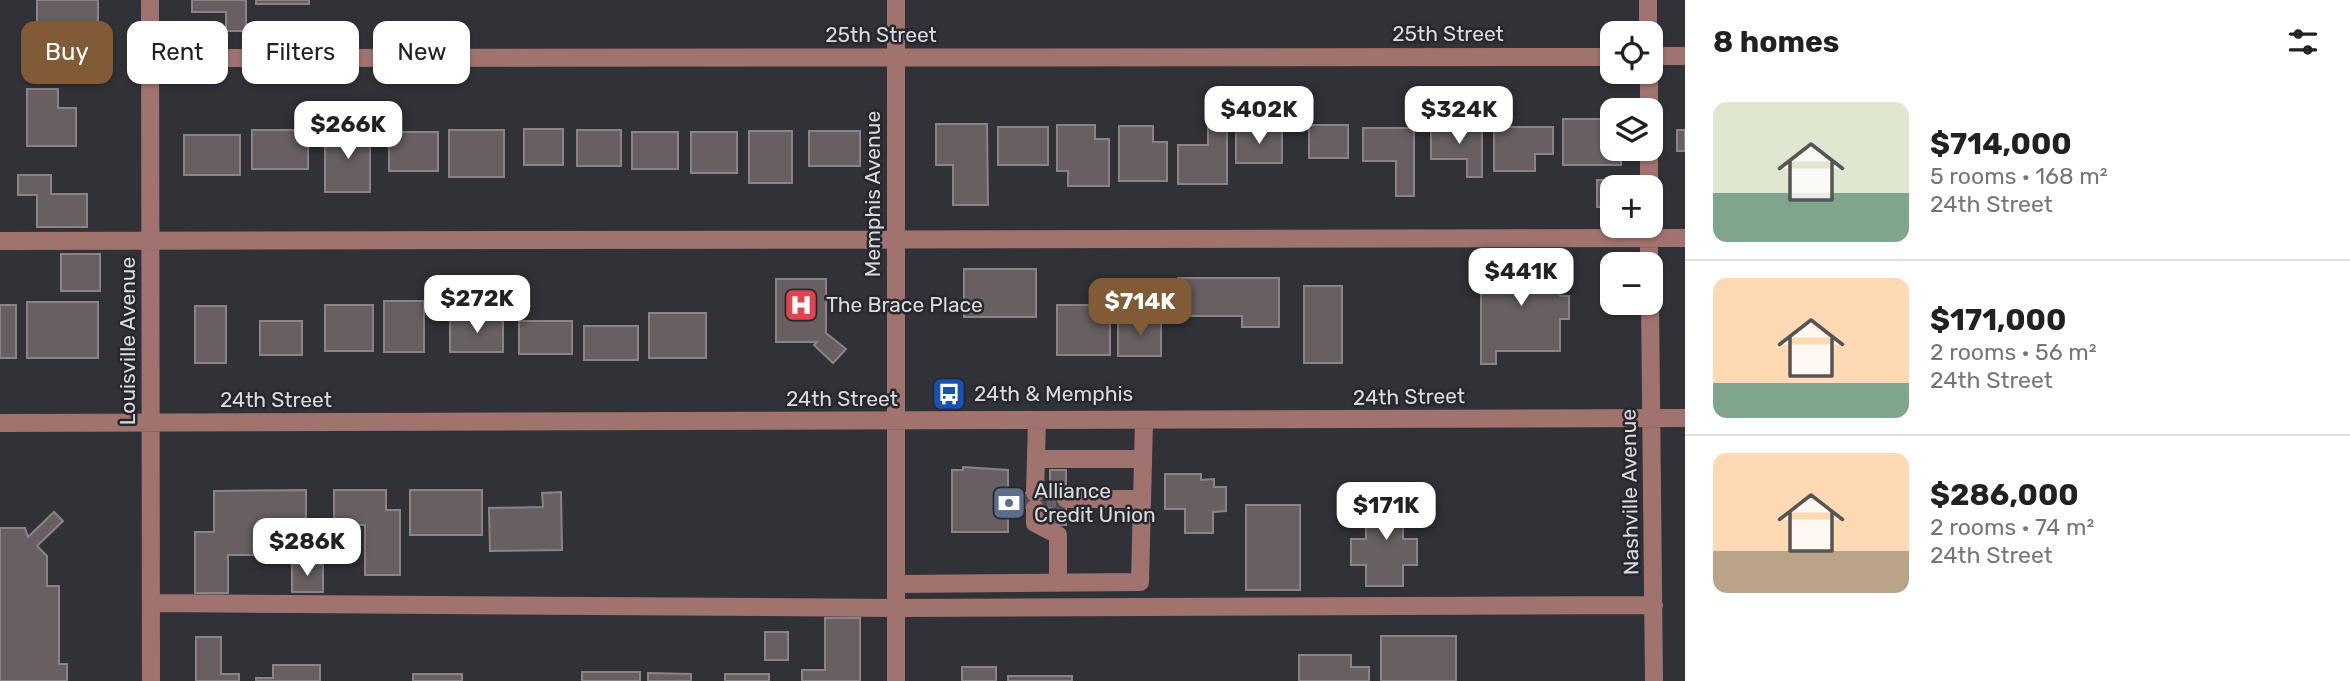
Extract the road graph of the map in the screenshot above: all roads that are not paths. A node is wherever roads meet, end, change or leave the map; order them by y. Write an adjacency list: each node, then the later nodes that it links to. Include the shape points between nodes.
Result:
1 (150, 0): 4 (street, Louisville Avenue)
2 (896, 0): 6 (street, Memphis Avenue)
3 (1648, 0): 5 (street)
4 (150, 21)
5 (1648, 21)
6 (896, 57): 7 (street, 25th Street); 10 (street, 25th Street); 15 (street, Memphis Avenue)
7 (1600, 57)
8 (1663, 57): 9 (street)
9 (1685, 57)
10 (228, 58)
11 (150, 84): 17 (street, Louisville Avenue)
12 (1600, 232): 15 (street)
13 (1663, 234): 14 (street)
14 (1685, 238)
15 (896, 239): 17 (street); 22 (street, Memphis Avenue)
16 (0, 241): 17 (street)
17 (150, 243): 25 (street, Louisville Avenue)
18 (1650, 315): 19 (street, Nashville Avenue)
19 (1653, 417): 20 (street, 24th Street); 23 (street, 24th Street); 33 (street, Nashville Avenue)
20 (1685, 418)
21 (1037, 421): 22 (street, 24th Street); 23 (street, 24th Street); 26 (street)
22 (896, 422): 25 (street, 24th Street); 31 (street, Memphis Avenue)
23 (1144, 422): 27 (street)
24 (0, 423): 25 (street, 24th Street)
25 (150, 423): 32 (street, Louisville Avenue)
26 (1036, 459): 27 (street); 30 (street, via 1035,523 1058,535)
27 (1143, 459): 29 (street)
28 (1066, 499): 29 (street)
29 (1142, 499): 30 (street, via 1140,582)
30 (1058, 583): 31 (street)
31 (896, 584): 34 (street, Memphis Avenue)
32 (150, 603): 34 (street); 35 (street, Louisville Avenue)
33 (1654, 605): 34 (street); 37 (street, Nashville Avenue)
34 (896, 608): 36 (street, Memphis Avenue)
35 (150, 681)
36 (896, 681)
37 (1654, 681)

